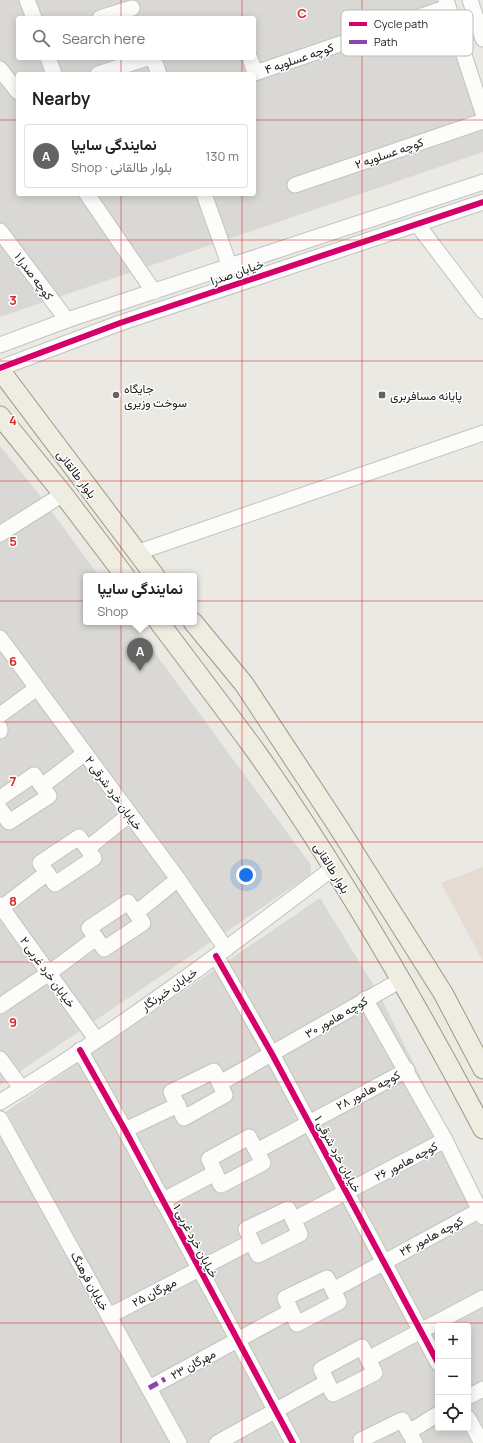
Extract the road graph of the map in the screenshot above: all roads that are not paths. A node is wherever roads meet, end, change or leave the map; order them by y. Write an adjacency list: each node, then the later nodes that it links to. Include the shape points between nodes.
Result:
1 (27, 0): 6 (street)
2 (470, 0): 8 (street)
3 (447, 4): 5 (street, کوچه عسلویه ۴)
4 (133, 9): 7 (street)
5 (430, 10)
6 (33, 16)
7 (107, 16)
8 (483, 39)
9 (341, 42): 20 (street, کوچه عسلویه ۴)
10 (464, 56): 22 (street)
11 (49, 60): 16 (street)
12 (141, 60): 17 (street)
13 (154, 60): 18 (street)
14 (251, 60): 19 (street, کوچه عسلویه ۴)
15 (0, 69): 21 (street)
16 (53, 72)
17 (104, 72)
18 (158, 72)
19 (255, 72)
20 (256, 73)
21 (16, 89)
22 (483, 113)
23 (483, 121): 25 (street, کوچه عسلویه ۲)
24 (483, 182): 31 (street, خیابان صدرا)
25 (296, 185)
26 (88, 196): 34 (street)
27 (205, 196): 33 (street)
28 (483, 202): 29 (street, خیابان صدرا)
29 (417, 224): 32 (street, خیابان صدرا); 36 (street)
30 (0, 231): 37 (street, کوچه صدرا ۱)
31 (290, 247): 32 (street); 33 (street, خیابان صدرا)
32 (296, 264): 38 (street, خیابان صدرا)
33 (230, 267): 34 (street, خیابان صدرا)
34 (154, 292): 35 (street, خیابان صدرا)
35 (113, 306): 37 (street, خیابان صدرا); 38 (street)
36 (483, 311)
37 (67, 320): 39 (street, خیابان صدرا)
38 (120, 324): 40 (street, خیابان صدرا)
39 (0, 344)
40 (0, 369): 45 (main road, بلوار طالقانی)
41 (0, 416): 43 (main road, بلوار طالقانی)
42 (483, 434): 45 (street)
43 (63, 494): 44 (street); 46 (main road, بلوار طالقانی)
44 (0, 534)
45 (136, 553): 47 (main road, بلوار طالقانی)
46 (123, 573)
47 (153, 573)
48 (161, 625): 58 (main road, بلوار طالقانی, via 257,754)
49 (195, 625): 73 (main road, via 244,684 337,824 443,993)
50 (0, 638): 51 (street, خیابان خرد شرقی ۲)
51 (37, 688): 52 (street); 53 (street, خیابان خرد شرقی ۲)
52 (0, 715)
53 (85, 753): 54 (street); 56 (street, خیابان خرد شرقی ۲)
54 (42, 786): 55 (street, via 34,775); 55 (street, via 49,796 9,822)
55 (0, 808)
56 (129, 815): 57 (street); 60 (street, خیابان خرد شرقی ۲)
57 (88, 848): 59 (street, via 94,858 55,884); 59 (street, via 79,837 40,863)
58 (333, 868): 64 (street, خیابان خبرنگار); 66 (main road, بلوار طالقانی)
59 (47, 873): 61 (street)
60 (178, 879): 62 (street); 64 (street, خیابان خرد شرقی ۲)
61 (1, 907): 65 (street, خیابان خرد غربی ۲)
62 (136, 913): 63 (street, via 128,902 89,928); 63 (street, via 143,923 104,949)
63 (96, 938): 65 (street)
64 (221, 952): 69 (street, خیابان خبرنگار); 71 (street, خیابان خرد شرقی ۱)
65 (49, 973): 68 (street); 69 (street, خیابان خرد غربی ۲)
66 (401, 980): 67 (street, کوچه هامور ۳۰); 81 (main road, بلوار طالقانی)
67 (365, 1000): 71 (street, کوچه هامور ۳۰); 74 (street)
68 (0, 1006)
69 (96, 1039): 70 (street, خیابان خبرنگار)
70 (80, 1050): 76 (street, خیابان خبرنگار); 82 (street, خیابان خرد غربی ۱)
71 (272, 1054): 75 (street, کوچه هامور ۳۰); 80 (street, خیابان خرد شرقی ۱)
72 (0, 1059): 76 (street)
73 (483, 1068)
74 (407, 1070): 80 (street, کوچه هامور ۲۸); 83 (street)
75 (220, 1083): 78 (street, via 214,1072 172,1092); 78 (street, via 225,1095 184,1118)
76 (22, 1089): 77 (street, خیابان خبرنگار)
77 (0, 1102)
78 (178, 1105): 82 (street)
79 (0, 1119): 96 (street, خیابان فرهنگ)
80 (308, 1122): 84 (street, کوچه هامور ۲۸); 86 (street, خیابان خرد شرقی ۱)
81 (483, 1129)
82 (125, 1130): 87 (street, خیابان خرد غربی ۱)
83 (445, 1140): 86 (street, کوچه هامور ۲۶); 88 (street)
84 (257, 1151): 85 (street, via 263,1163 221,1185); 85 (street, via 249,1137 209,1159)
85 (215, 1173): 87 (street)
86 (346, 1193): 89 (street, کوچه هامور ۲۶); 91 (street, خیابان خرد شرقی ۱)
87 (162, 1200): 92 (street, خیابان خرد غربی ۱)
88 (481, 1214): 91 (street, کوچه هامور ۲۴)
89 (293, 1220): 90 (street, via 288,1209 246,1229); 90 (street, via 300,1234 258,1255)
90 (251, 1242): 92 (street, مهرگان ۲۵)
91 (383, 1262): 93 (street, کوچه هامور ۲۴); 97 (street, خیابان خرد شرقی ۱)
92 (198, 1268): 96 (street, مهرگان ۲۵); 98 (street, خیابان خرد غربی ۱)
93 (333, 1290): 95 (street, via 327,1278 285,1298); 95 (street, via 339,1302 297,1324)
94 (483, 1298): 97 (street)
95 (291, 1311): 98 (street, مهرگان ۲۳)
96 (109, 1316): 102 (street, خیابان فرهنگ)
97 (420, 1330): 99 (street); 100 (street, خیابان خرد شرقی ۱)
98 (237, 1340): 102 (street, مهرگان ۲۳); 105 (street, خیابان خرد غربی ۱)
99 (368, 1359): 101 (street, via 362,1347 321,1369); 101 (street, via 375,1373 333,1394)
100 (436, 1359)
101 (327, 1382): 105 (street)
102 (149, 1388): 109 (street, خیابان فرهنگ)
103 (483, 1389): 104 (street)
104 (471, 1395)
105 (274, 1410): 110 (street); 111 (street, خیابان خرد غربی ۱)
106 (435, 1417): 108 (street)
107 (471, 1423): 113 (street)
108 (412, 1437): 112 (street, via 402,1420 361,1440)
109 (179, 1443)
110 (217, 1443)
111 (293, 1443)
112 (362, 1443)
113 (482, 1443)

